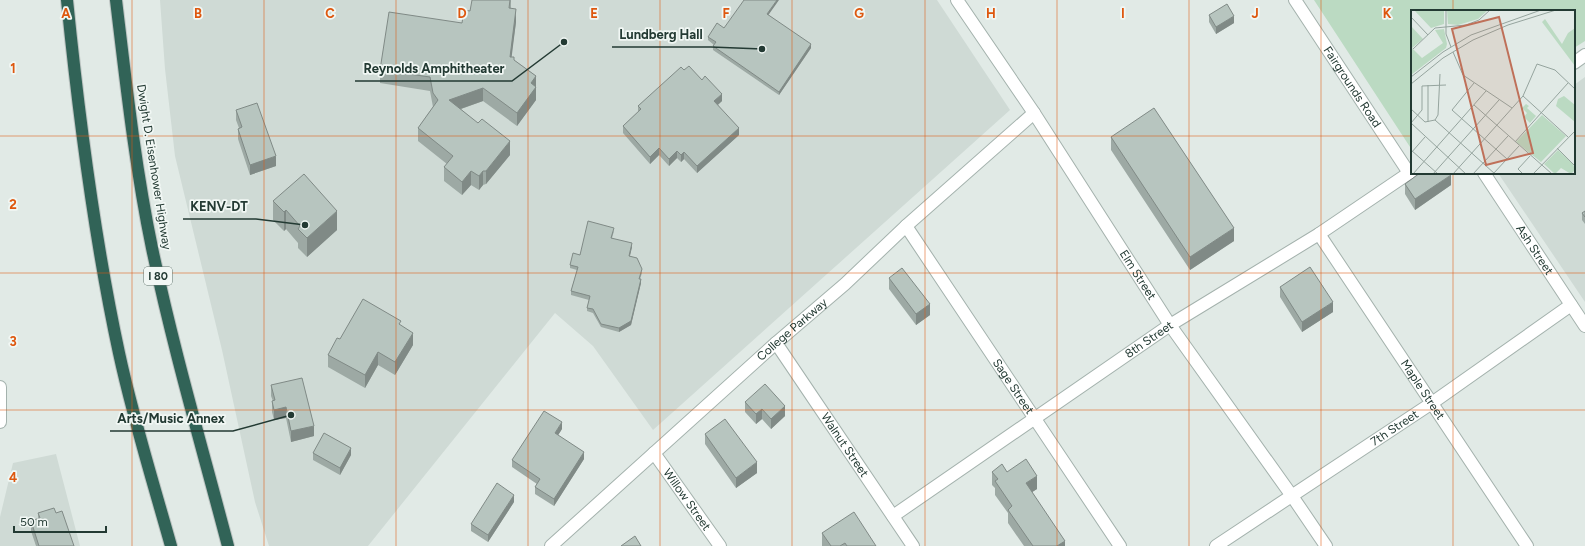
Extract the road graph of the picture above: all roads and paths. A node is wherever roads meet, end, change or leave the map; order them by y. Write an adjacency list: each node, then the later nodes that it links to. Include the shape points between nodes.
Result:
1 (67, 0): 23 (highway, via 77,103 97,241 119,354)
2 (116, 0): 24 (highway, Dwight D. Eisenhower Highway / I 80, via 137,161 152,247 176,353)
3 (956, 0): 7 (street, Elm Street)
4 (1295, 0): 8 (street, Fairgrounds Road)
5 (1585, 55): 6 (street)
6 (1575, 61)
7 (1034, 113): 10 (street, College Parkway); 13 (street, Elm Street)
8 (1410, 172): 11 (street, 8th Street)
9 (1485, 174): 12 (street, Ash Street)
10 (906, 226): 15 (street, College Parkway); 18 (street, Sage Street)
11 (1320, 234): 13 (street, 8th Street); 17 (street, Maple Street)
12 (1571, 305): 14 (street, Ash Street); 17 (street, 7th Street)
13 (1170, 325): 18 (street, 8th Street); 21 (street, Elm Street)
14 (1585, 326)
15 (776, 344): 20 (street, College Parkway); 22 (street, Walnut Street)
16 (0, 387): 19 (street)
17 (1432, 403): 21 (street, 7th Street); 31 (street, Maple Street)
18 (1034, 419): 22 (street, 8th Street); 28 (street, Sage Street)
19 (0, 422)
20 (654, 453): 25 (street, College Parkway); 26 (street, Willow Street)
21 (1292, 496): 29 (street, 7th Street); 30 (street, Elm Street)
22 (893, 516): 27 (street, Walnut Street)
23 (171, 546)
24 (228, 546)
25 (551, 546)
26 (720, 546)
27 (913, 546)
28 (1120, 546)
29 (1216, 546)
30 (1326, 546)
31 (1527, 546)

